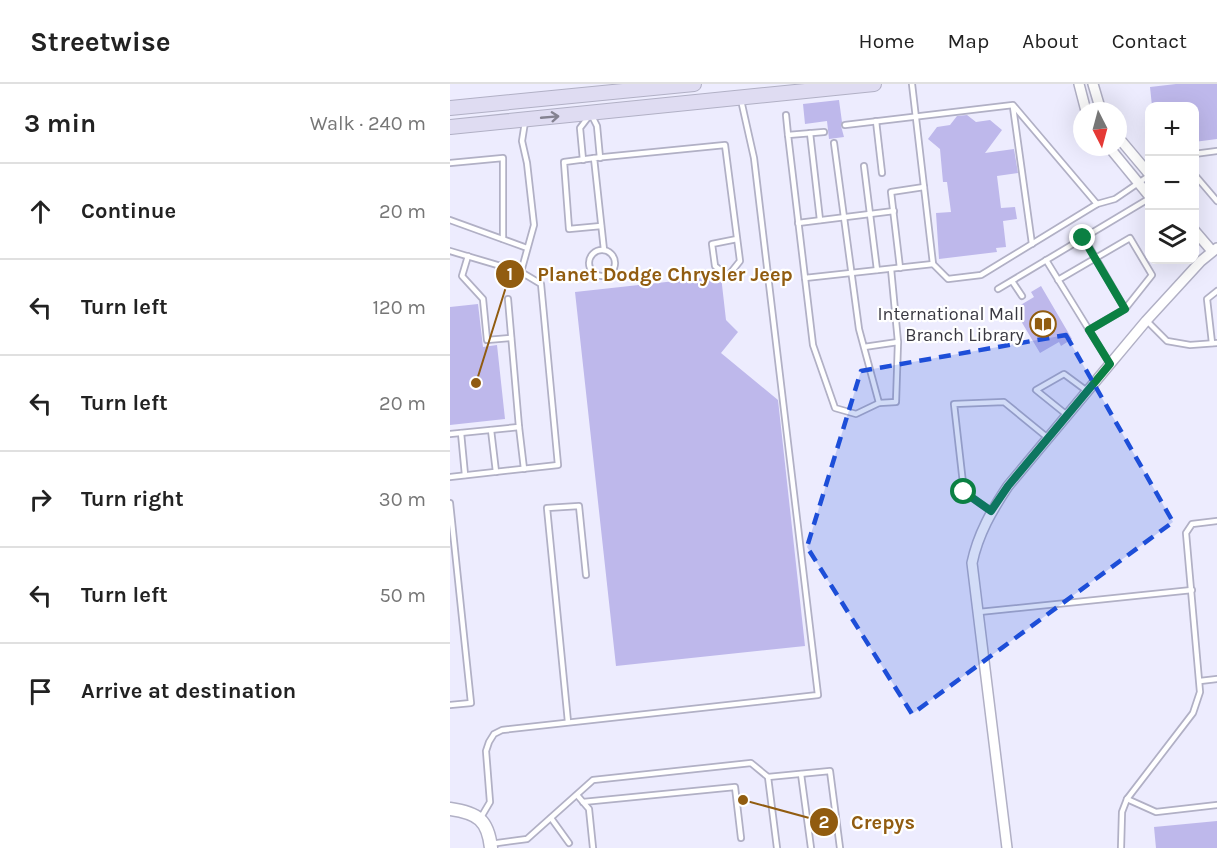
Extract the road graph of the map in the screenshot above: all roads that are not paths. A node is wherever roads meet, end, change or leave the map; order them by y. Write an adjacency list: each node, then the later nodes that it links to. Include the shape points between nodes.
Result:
1 (694, 84): 6 (main road)
2 (874, 84): 7 (main road)
3 (912, 84): 14 (lane)
4 (1079, 84): 8 (street)
5 (1093, 84): 9 (street)
6 (589, 95): 11 (main road); 12 (main road)
7 (740, 98): 12 (main road); 104 (lane, via 754,158 818,695)
8 (1084, 102)
9 (1098, 102)
10 (1013, 105): 14 (lane); 40 (lane); 52 (lane)
11 (450, 108)
12 (591, 113): 15 (main road, one-way to 12); 27 (lane, via 597,126); 28 (lane, via 580,128)
13 (786, 115): 21 (lane)
14 (916, 116): 16 (lane); 36 (lane)
15 (525, 119): 18 (main road); 53 (lane, via 522,141 534,225)
16 (876, 121): 17 (lane); 32 (lane)
17 (845, 125)
18 (450, 127)
19 (824, 132): 20 (lane)
20 (810, 133): 21 (lane); 45 (lane)
21 (788, 135): 46 (lane)
22 (834, 143): 43 (lane)
23 (1127, 148): 31 (street)
24 (1217, 151): 25 (lane)
25 (1199, 153)
26 (1116, 156): 35 (street)
27 (597, 158): 28 (lane); 47 (lane); 51 (lane, via 725,145)
28 (583, 160): 47 (lane, via 564,162 569,229)
29 (450, 163): 50 (lane, via 503,158)
30 (864, 166): 42 (lane)
31 (1145, 170)
32 (882, 173)
33 (1145, 177): 35 (lane)
34 (1199, 180): 39 (lane)
35 (1137, 182): 37 (street); 40 (lane, via 1114,199)
36 (924, 188): 41 (lane, via 891,192); 61 (lane)
37 (1145, 193)
38 (1145, 200): 49 (lane)
39 (1217, 201)
40 (1097, 204): 52 (lane)
41 (894, 211): 42 (lane); 63 (lane)
42 (870, 214): 43 (lane); 65 (lane)
43 (844, 217): 45 (lane); 67 (lane)
44 (450, 220): 50 (lane)
45 (820, 220): 46 (lane)
46 (798, 223): 68 (lane)
47 (601, 226): 54 (lane)
48 (1199, 235): 55 (street)
49 (1083, 238): 59 (lane); 60 (lane)
50 (502, 239): 53 (lane)
51 (737, 239): 51 (lane, via 740,261 728,276 715,266 712,244)
52 (1032, 244): 61 (lane, via 981,275 948,279)
53 (527, 248): 66 (lane)
54 (604, 250): 54 (lane, via 594,252 588,264 600,276 613,271 615,262 612,254)
55 (1215, 250): 58 (street)
56 (450, 251): 57 (lane)
57 (468, 256): 66 (lane); 78 (lane, via 462,276 483,299 487,340)
58 (1199, 257)
59 (1096, 258): 69 (lane); 75 (lane); 75 (lane, via 1130,238 1152,275)
60 (1046, 260): 69 (lane); 70 (lane)
61 (933, 264): 63 (lane)
62 (1192, 264): 76 (street)
63 (900, 268): 64 (lane)
64 (891, 269): 65 (lane); 79 (lane)
65 (877, 270): 67 (lane)
66 (520, 272): 91 (lane, via 541,284 558,465)
67 (851, 273): 68 (lane); 81 (lane)
68 (805, 278): 84 (lane, via 813,345 835,408 856,414)
69 (1058, 280): 77 (lane)
70 (1012, 281): 71 (lane); 73 (lane)
71 (998, 289)
72 (1217, 291): 80 (lane, via 1207,298)
73 (1022, 296)
74 (508, 299): 78 (lane)
75 (1125, 309): 77 (lane)
76 (1146, 321): 80 (lane, via 1167,341 1190,345); 82 (street)
77 (1089, 330): 82 (lane)
78 (511, 338): 86 (lane)
79 (898, 342): 81 (lane); 84 (lane, via 896,402)
80 (1214, 343)
81 (864, 346): 84 (lane)
82 (1110, 364): 83 (street)
83 (1087, 391): 85 (street); 85 (lane, via 1064,374 1036,390)
84 (879, 403)
85 (1067, 416): 90 (street)
86 (519, 427): 87 (lane); 91 (lane)
87 (490, 430): 88 (lane); 92 (lane)
88 (461, 433): 89 (lane); 93 (lane)
89 (450, 434)
90 (1048, 438): 96 (street); 96 (lane, via 1004,402 954,404 964,492)
91 (524, 469): 92 (lane)
92 (496, 472): 93 (lane)
93 (465, 475): 94 (lane)
94 (450, 477)
95 (450, 503): 103 (lane, via 471,703)
96 (991, 511): 100 (street, via 972,562)
97 (1217, 521): 99 (lane, via 1192,524 1186,533)
98 (586, 575): 104 (lane, via 579,506 547,508)
99 (1192, 590): 100 (lane); 102 (lane)
100 (979, 612): 121 (street)
101 (1217, 679): 102 (lane)
102 (1200, 681): 108 (lane, via 1193,713)
103 (450, 705)
104 (568, 722): 113 (lane, via 494,734 486,751 490,802)
105 (801, 774): 106 (lane); 119 (lane); 120 (lane, via 830,771)
106 (768, 777): 107 (lane, via 752,763 593,780); 118 (lane)
107 (577, 795): 109 (lane); 112 (lane)
108 (1127, 799): 110 (lane, via 1156,812); 122 (lane, via 1122,812)
109 (583, 802): 114 (lane, via 735,787); 117 (lane, via 589,809)
110 (1217, 805)
111 (450, 809): 113 (street)
112 (550, 818): 115 (lane); 116 (lane, via 527,839)
113 (480, 819): 116 (street, via 486,825)
114 (741, 837)
115 (569, 843)
116 (491, 846)
117 (593, 848)
118 (777, 848)
119 (811, 848)
120 (840, 848)
121 (1007, 848)
122 (1121, 848)

